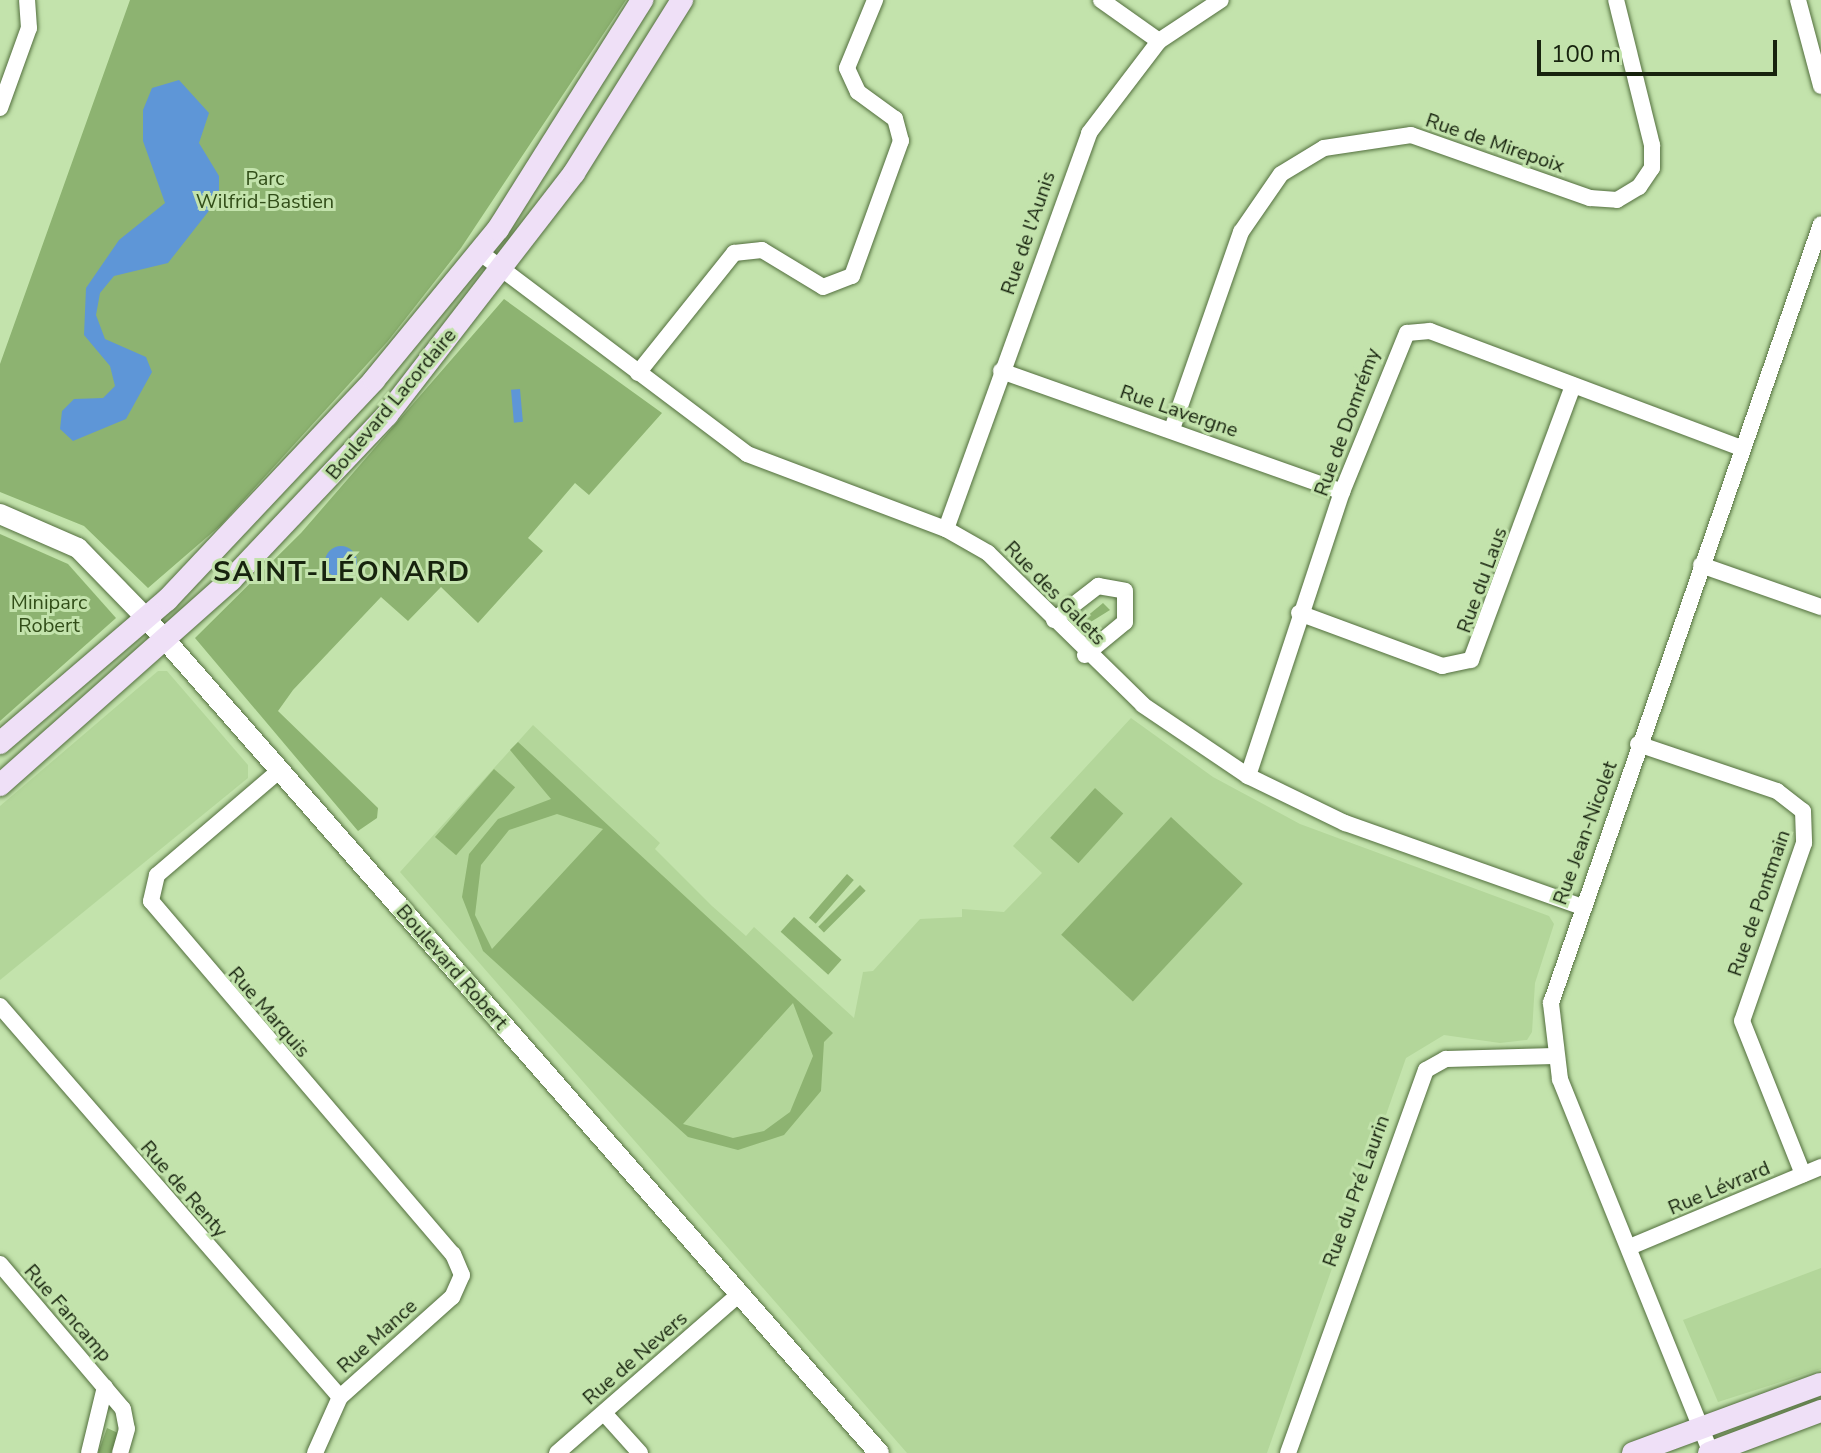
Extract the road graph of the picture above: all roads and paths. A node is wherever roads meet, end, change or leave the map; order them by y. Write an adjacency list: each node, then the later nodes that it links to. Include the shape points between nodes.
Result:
1 (27, 0): 11 (street, via 29,28)
2 (642, 0): 13 (main road, Boulevard Lacordaire)
3 (682, 0): 14 (main road, Boulevard Lacordaire, via 574,173)
4 (875, 0): 16 (street, via 847,68 858,92 895,119 901,141 852,276 823,287 762,250 734,253)
5 (1101, 0): 9 (street)
6 (1221, 0): 9 (street, Rue de l'Aunis)
7 (1616, 0): 18 (street, Rue de Mirepoix, via 1652,145 1652,168 1639,187 1617,200 1590,198 1411,135 1324,148 1281,174 1241,232)
8 (1798, 0): 10 (street)
9 (1159, 41): 15 (street, Rue de l'Aunis, via 1112,97 1071,170)
10 (1821, 86)
11 (0, 108)
12 (1821, 224): 19 (street, Rue Jean-Nicolet)
13 (478, 251): 14 (street, Rue des Galets); 26 (main road, Boulevard Lacordaire, via 317,443)
14 (503, 269): 16 (street, Rue des Galets); 28 (main road, Boulevard Lacordaire, via 328,481)
15 (1001, 371): 18 (street, Rue Lavergne); 22 (street, Rue de l'Aunis)
16 (638, 373): 22 (street, Rue des Galets, via 757,459)
17 (1573, 385): 19 (street, Rue de Domrémy); 20 (street, Rue de Domrémy, via 1430,331 1407,333); 25 (street, Rue du Laus, via 1471,660 1442,666)
18 (1172, 429): 20 (street, Rue Lavergne)
19 (1742, 448): 23 (street, Rue Jean-Nicolet)
20 (1342, 492): 25 (street, Rue de Domrémy)
21 (0, 514): 26 (street, Boulevard Robert, via 78,548)
22 (946, 529): 27 (street, Rue des Galets, via 1003,565)
23 (1701, 565): 24 (street); 31 (street, Rue Jean-Nicolet)
24 (1821, 607)
25 (1299, 613): 33 (street, Rue de Domrémy)
26 (146, 618): 28 (street, Boulevard Robert); 30 (main road, Boulevard Lacordaire)
27 (1054, 620): 29 (street, Rue des Galets); 29 (street, via 1098,586 1125,591 1125,622)
28 (166, 641): 32 (street, Boulevard Robert); 34 (main road, Boulevard Lacordaire)
29 (1085, 655): 33 (street, Rue des Galets, via 1178,731)
30 (0, 743)
31 (1638, 744): 35 (street, Rue Jean-Nicolet); 39 (street, Rue de Pontmain, via 1777,791 1803,811 1804,843 1742,1021)
32 (280, 770): 42 (street, Boulevard Robert); 43 (street, Rue Marquis, via 157,875 151,901 453,1254 462,1275)
33 (1248, 776): 35 (street, Rue des Galets, via 1345,823)
34 (0, 785)
35 (1580, 906): 37 (street, Rue Jean-Nicolet, via 1551,1003)
36 (0, 1007): 46 (street, Rue de Renty)
37 (1555, 1056): 40 (street, Rue Jean-Nicolet); 56 (street, Rue du Pré Laurin, via 1446,1059 1426,1070)
38 (1821, 1167): 39 (street, Rue Lévrard)
39 (1803, 1174): 40 (street, Rue Lévrard)
40 (1632, 1246): 49 (street, Rue Jean-Nicolet)
41 (0, 1264): 45 (street, Rue Fancamp)
42 (739, 1294): 48 (street, Rue de Nevers); 55 (street, Boulevard Robert)
43 (452, 1297): 46 (street, Rue Mance)
44 (1821, 1384): 49 (main road)
45 (105, 1387): 50 (street, Rue Fancamp); 51 (street, Rue Fancamp, via 128,1422)
46 (340, 1397): 52 (street, Rue Mance)
47 (1821, 1411): 58 (main road)
48 (604, 1413): 53 (street, Rue de Nevers); 54 (street)
49 (1704, 1427): 57 (main road); 58 (street, Rue Jean-Nicolet)
50 (89, 1453)
51 (120, 1453)
52 (315, 1453)
53 (557, 1453)
54 (640, 1453)
55 (879, 1453)
56 (1288, 1453)
57 (1633, 1453)
58 (1711, 1453)

